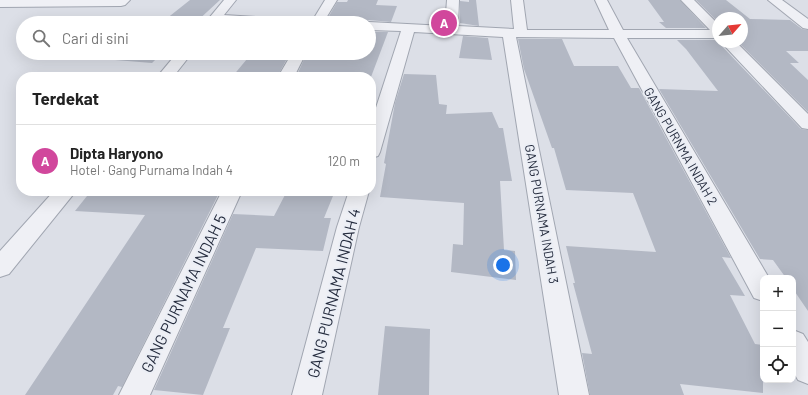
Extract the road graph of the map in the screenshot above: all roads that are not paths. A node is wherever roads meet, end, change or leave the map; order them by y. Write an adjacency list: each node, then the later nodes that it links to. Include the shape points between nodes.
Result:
1 (124, 0): 9 (street)
2 (230, 0): 12 (street)
3 (331, 0): 13 (street)
4 (453, 0): 18 (street)
5 (517, 0): 20 (street, GANG PURNAMA INDAH 3)
6 (601, 0): 21 (street, GANG PURNMA INDAH 2)
7 (687, 0): 16 (street)
8 (774, 0): 14 (street)
9 (20, 2): 10 (street); 11 (street)
10 (0, 3)
11 (6, 16)
12 (217, 16)
13 (321, 16)
14 (808, 25)
15 (376, 26): 17 (street)
16 (712, 26)
17 (409, 28): 18 (street); 28 (street)
18 (451, 30): 20 (street)
19 (712, 32): 21 (street)
20 (515, 33): 21 (street); 38 (street, GANG PURNAMA INDAH 3)
21 (618, 34): 33 (street, GANG PURNMA INDAH 2)
22 (734, 48): 27 (street)
23 (179, 60): 25 (street)
24 (295, 60): 26 (street)
25 (168, 72)
26 (289, 72)
27 (808, 124)
28 (376, 136)
29 (62, 196): 32 (street)
30 (230, 196): 36 (street, GANG PURNAMA INDAH 5)
31 (357, 196): 37 (street, GANG PURNAMA INDAH 4)
32 (0, 267)
33 (760, 285)
34 (795, 347): 35 (street)
35 (808, 370)
36 (134, 395)
37 (307, 395)
38 (574, 395)

